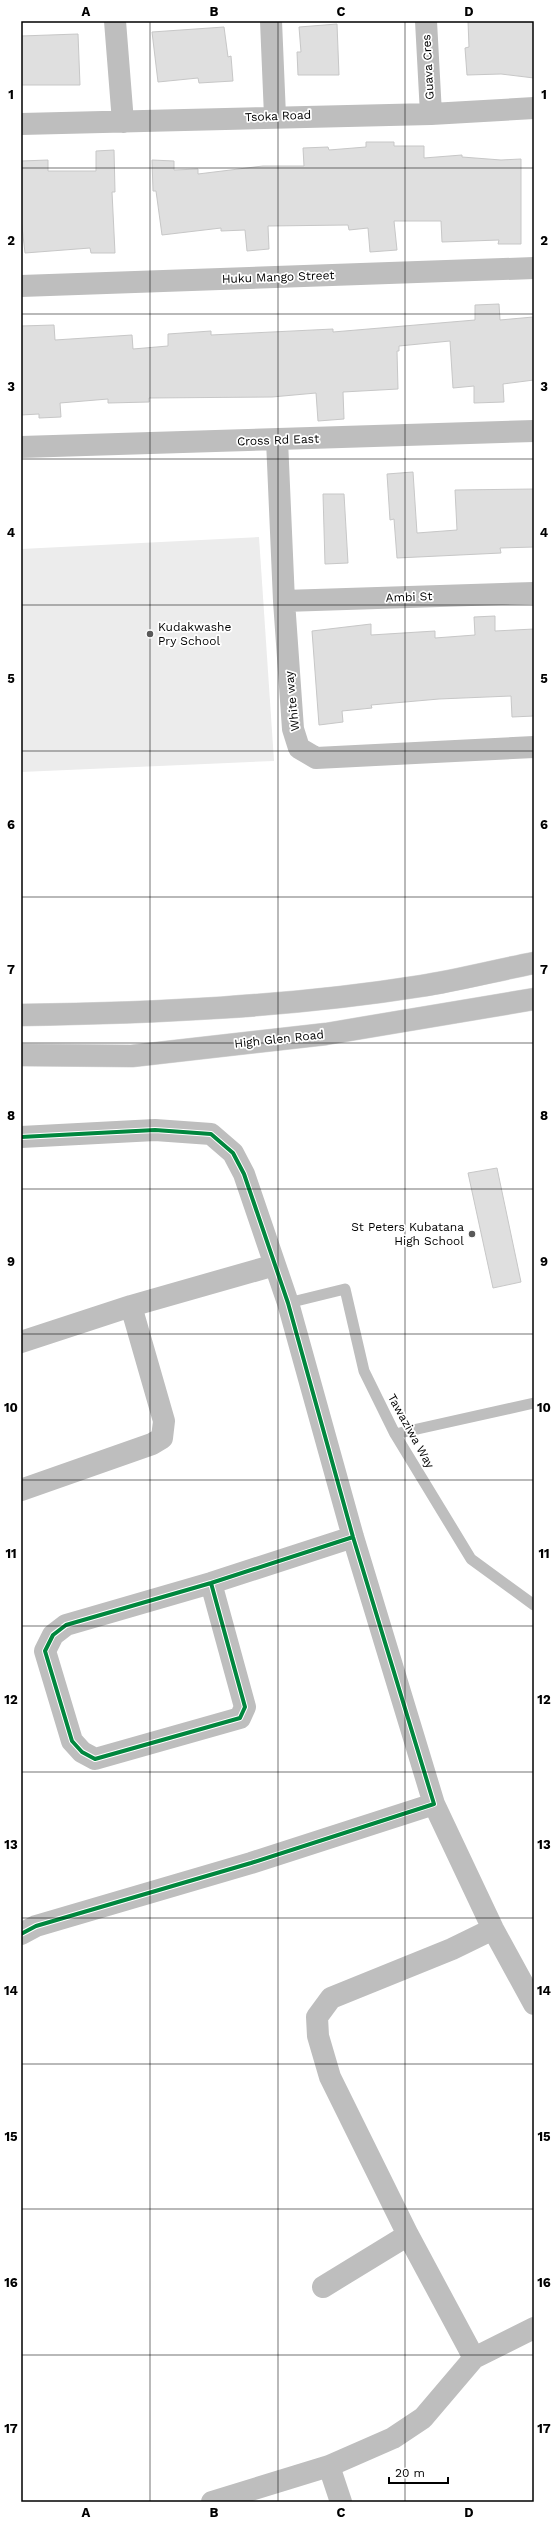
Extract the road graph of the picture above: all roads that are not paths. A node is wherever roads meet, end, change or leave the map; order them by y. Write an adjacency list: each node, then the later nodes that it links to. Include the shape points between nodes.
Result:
1 (115, 21): 7 (street)
2 (271, 21): 6 (street)
3 (426, 21): 5 (street, Guava Cres)
4 (534, 108): 5 (street, Tsoka Road)
5 (431, 114): 6 (street, Tsoka Road)
6 (275, 116): 7 (street, Tsoka Road)
7 (123, 122): 8 (street, Tsoka Road)
8 (21, 124)
9 (534, 268): 10 (street, Huku Mango Street)
10 (21, 286)
11 (534, 431): 12 (street, Cross Rd East)
12 (277, 440): 13 (street, Cross Rd East); 15 (street, White way)
13 (21, 447)
14 (534, 593): 15 (street, Ambi St)
15 (284, 601): 16 (street, White way, via 293,729 299,748 307,754 316,758)
16 (534, 747)
17 (534, 963): 19 (street, via 421,986 253,1006 126,1013)
18 (534, 999): 20 (street, High Glen Road, via 326,1034 132,1056)
19 (21, 1015)
20 (21, 1055)
21 (21, 1137): 22 (street, via 155,1130 211,1134 233,1153 244,1174)
22 (275, 1265): 23 (street); 24 (street)
23 (288, 1303): 27 (lane, Tawaziwa Way, via 345,1289 364,1371); 29 (street)
24 (132, 1306): 25 (street); 28 (street, via 164,1421 162,1438 152,1444)
25 (21, 1342)
26 (534, 1403): 27 (lane)
27 (395, 1434): 31 (lane, Tawaziwa Way, via 471,1559)
28 (21, 1490)
29 (353, 1537): 30 (street); 32 (street)
30 (211, 1583): 30 (street, via 66,1625 53,1635 45,1651 72,1741 82,1752 95,1759 240,1718 244,1713 245,1707)
31 (534, 1604)
32 (434, 1804): 33 (street); 34 (street, via 251,1863 36,1926)
33 (493, 1929): 35 (street); 36 (street, via 452,1950 332,1998 317,2017 318,2036 330,2077)
34 (21, 1934)
35 (534, 2004)
36 (408, 2235): 37 (street); 39 (street)
37 (323, 2287)
38 (534, 2328): 39 (street)
39 (474, 2358): 40 (street, via 423,2418 393,2438)
40 (329, 2466): 41 (street); 42 (street)
41 (212, 2502)
42 (341, 2502)

